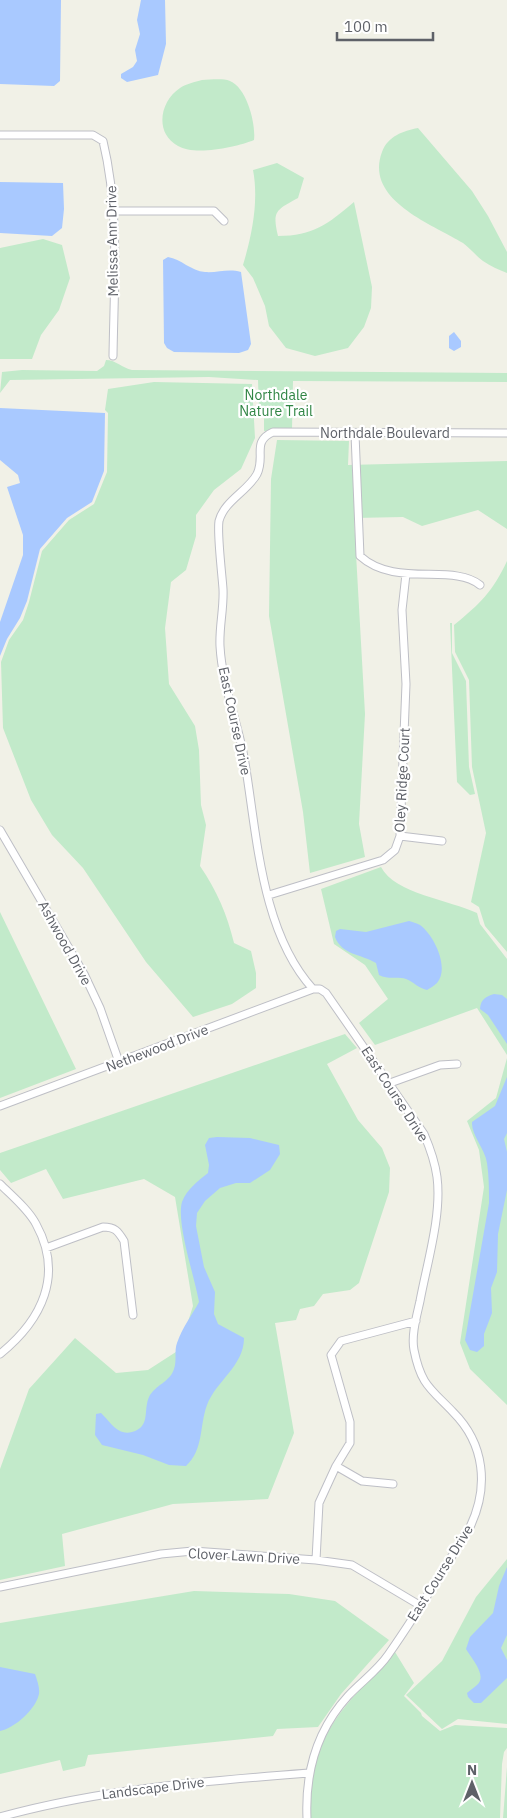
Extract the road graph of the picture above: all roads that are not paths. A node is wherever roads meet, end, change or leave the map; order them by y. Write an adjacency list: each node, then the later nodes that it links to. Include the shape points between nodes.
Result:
1 (0, 135): 2 (street, Melissa Ann Drive, via 93,135 103,141)
2 (114, 211): 3 (street, via 214,212); 4 (street, Melissa Ann Drive)
3 (224, 221)
4 (114, 356)
5 (507, 433): 6 (street, Northdale Boulevard)
6 (355, 434): 7 (street, Northdale Boulevard, via 273,432); 8 (street, via 360,556 371,566)
7 (264, 436): 13 (street, East Course Drive, via 256,474 225,509 219,522 224,600 220,644)
8 (406, 574): 9 (street, via 465,577); 11 (street, Oley Ridge Court, via 402,610 406,684)
9 (480, 585)
10 (0, 830): 15 (street, Ashwood Drive, via 84,974)
11 (400, 836): 12 (street); 13 (street, Oley Ridge Court, via 395,850 383,860)
12 (442, 840)
13 (269, 895): 14 (street, East Course Drive, via 287,954)
14 (313, 989): 15 (street, Nethewood Drive); 17 (street, East Course Drive, via 326,993)
15 (119, 1062): 18 (street, Nethewood Drive)
16 (458, 1064): 17 (street, via 440,1065)
17 (390, 1083): 22 (street, East Course Drive, via 424,1134 433,1155 437,1177 438,1204)
18 (0, 1106)
19 (0, 1184): 20 (street, via 36,1223)
20 (46, 1248): 21 (street, via 103,1227 118,1231 124,1241); 23 (street, via 47,1283 40,1308 19,1338)
21 (133, 1315)
22 (416, 1321): 24 (street, via 341,1341 331,1355 350,1422 350,1443); 28 (street, East Course Drive, via 414,1347 421,1375 433,1394 454,1412 468,1430 482,1468 477,1512)
23 (0, 1354)
24 (336, 1466): 25 (street, via 362,1481); 26 (street, via 319,1503)
25 (392, 1484)
26 (316, 1560): 27 (street, Clover Lawn Drive, via 193,1551); 28 (street, Clover Lawn Drive, via 352,1565)
27 (0, 1587)
28 (421, 1606): 29 (street, East Course Drive, via 387,1657 332,1716 318,1744)
29 (309, 1773): 30 (street, Landscape Drive, via 87,1796); 31 (street, East Course Drive)
30 (0, 1817)
31 (307, 1818)

